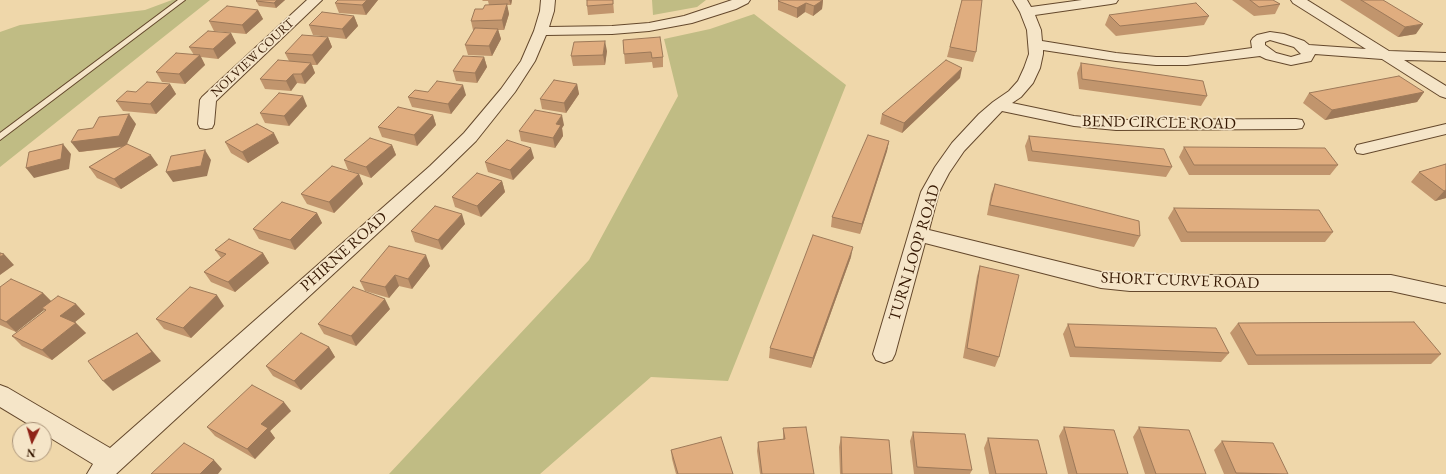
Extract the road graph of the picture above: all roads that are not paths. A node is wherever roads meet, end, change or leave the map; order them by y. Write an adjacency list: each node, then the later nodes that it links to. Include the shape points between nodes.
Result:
1 (182, 0): 19 (lane)
2 (316, 0): 16 (street, NOLVIEW COURT, via 208,100)
3 (548, 0): 8 (street, PHIRNE ROAD)
4 (743, 0): 8 (street, via 687,20 649,27)
5 (1111, 0): 7 (street)
6 (1298, 0): 12 (street)
7 (1023, 6): 9 (street, TURN LOOP ROAD, via 1034,30)
8 (541, 31): 25 (street, PHIRNE ROAD, via 528,61 507,92 470,137)
9 (1036, 44): 11 (street, via 1156,61 1187,61); 15 (street, TURN LOOP ROAD, via 1036,54 1025,83)
10 (1305, 48): 11 (street, via 1308,54 1306,58 1291,61); 11 (street, via 1290,39 1270,36 1258,41); 12 (street)
11 (1262, 51)
12 (1386, 55): 13 (street); 14 (street)
13 (1446, 57)
14 (1446, 93)
15 (1000, 105): 17 (street, BEND CIRCLE ROAD, via 1074,121 1116,125); 21 (street, TURN LOOP ROAD, via 971,131 941,170 930,192)
16 (206, 124)
17 (1296, 124)
18 (1446, 129): 20 (street)
19 (0, 137)
20 (1363, 149)
21 (918, 234): 22 (street, SHORT CURVE ROAD, via 1101,280 1130,283 1391,283); 23 (street, TURN LOOP ROAD)
22 (1446, 295)
23 (884, 354)
24 (0, 395): 25 (street)
25 (105, 468)

